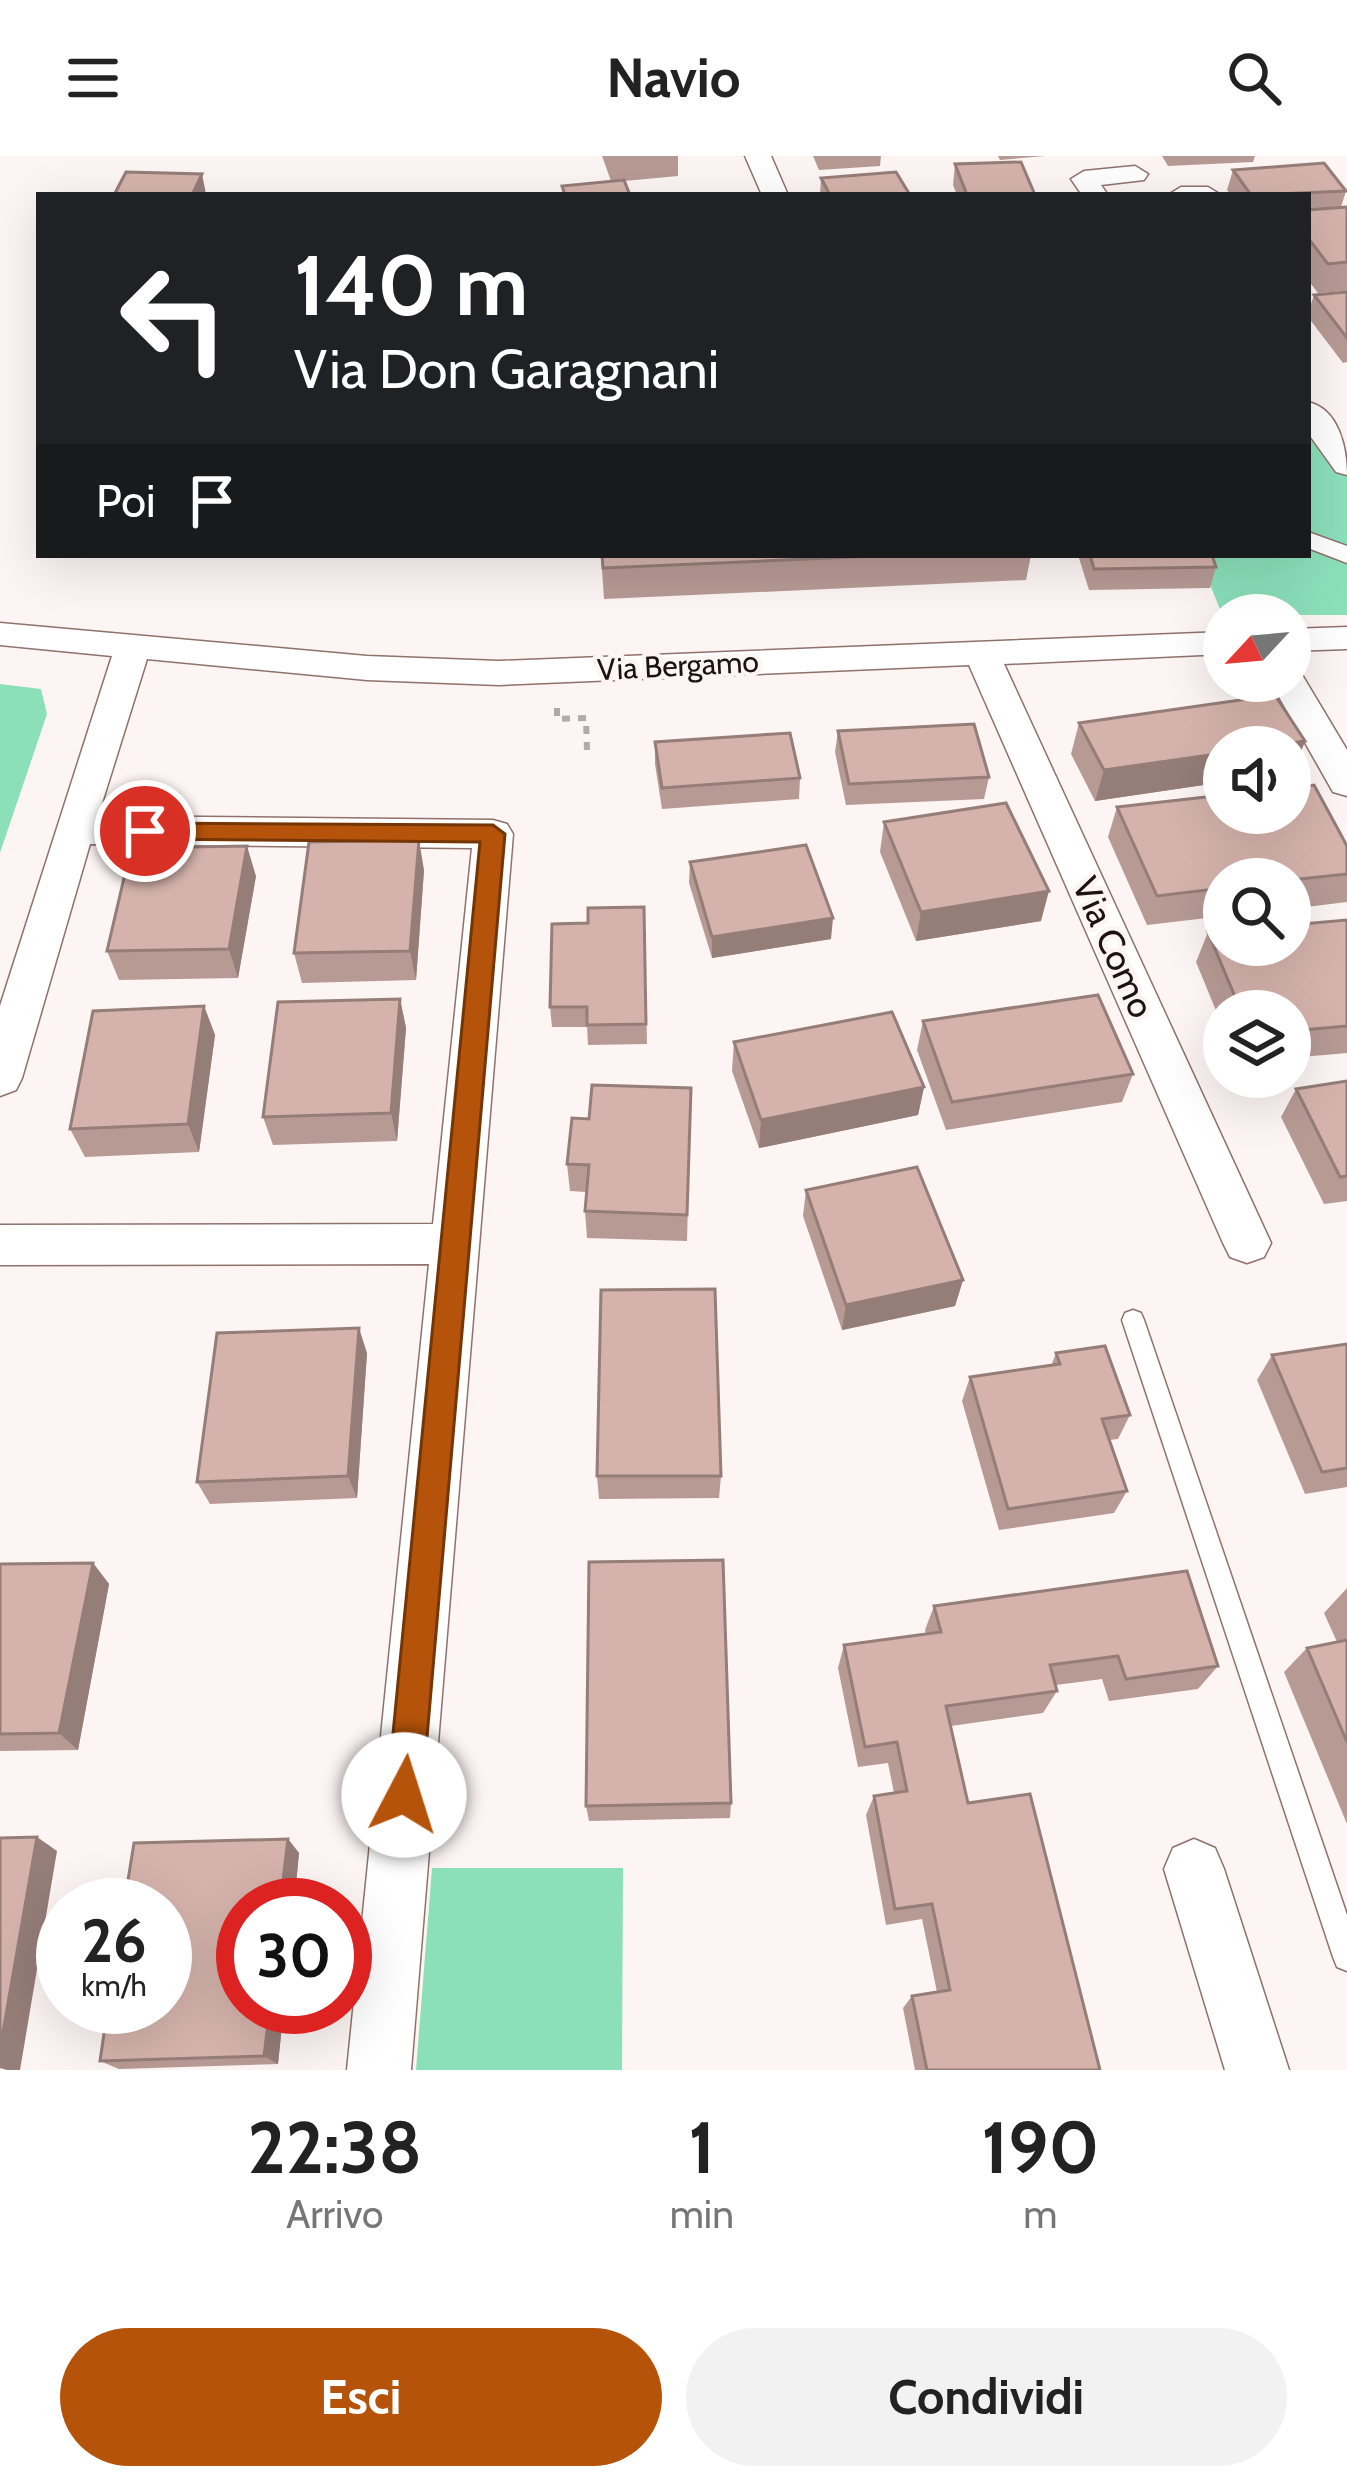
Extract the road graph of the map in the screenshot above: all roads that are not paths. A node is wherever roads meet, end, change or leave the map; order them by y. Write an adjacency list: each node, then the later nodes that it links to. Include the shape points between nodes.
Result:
1 (758, 156): 3 (street)
2 (1136, 175): 4 (street, via 1084,179)
3 (767, 192)
4 (1093, 192)
5 (1311, 415): 6 (street)
6 (1347, 465)
7 (1311, 540): 8 (street)
8 (1347, 555)
9 (0, 634): 13 (street, Via Bergamo)
10 (1347, 638): 11 (street)
11 (1311, 639)
12 (1203, 644): 14 (street, Via Bergamo)
13 (133, 649): 14 (street, Via Bergamo, via 499,674); 17 (street)
14 (981, 652): 19 (street, Via Como)
15 (1300, 702): 16 (street)
16 (1347, 783)
17 (73, 830): 18 (street); 20 (street, via 493,834)
18 (0, 1078)
19 (1247, 1243)
20 (455, 1244): 21 (street); 25 (street)
21 (0, 1245)
22 (1132, 1319): 24 (lane)
23 (1194, 1869): 26 (street)
24 (1347, 1957)
25 (379, 2070)
26 (1257, 2070)

